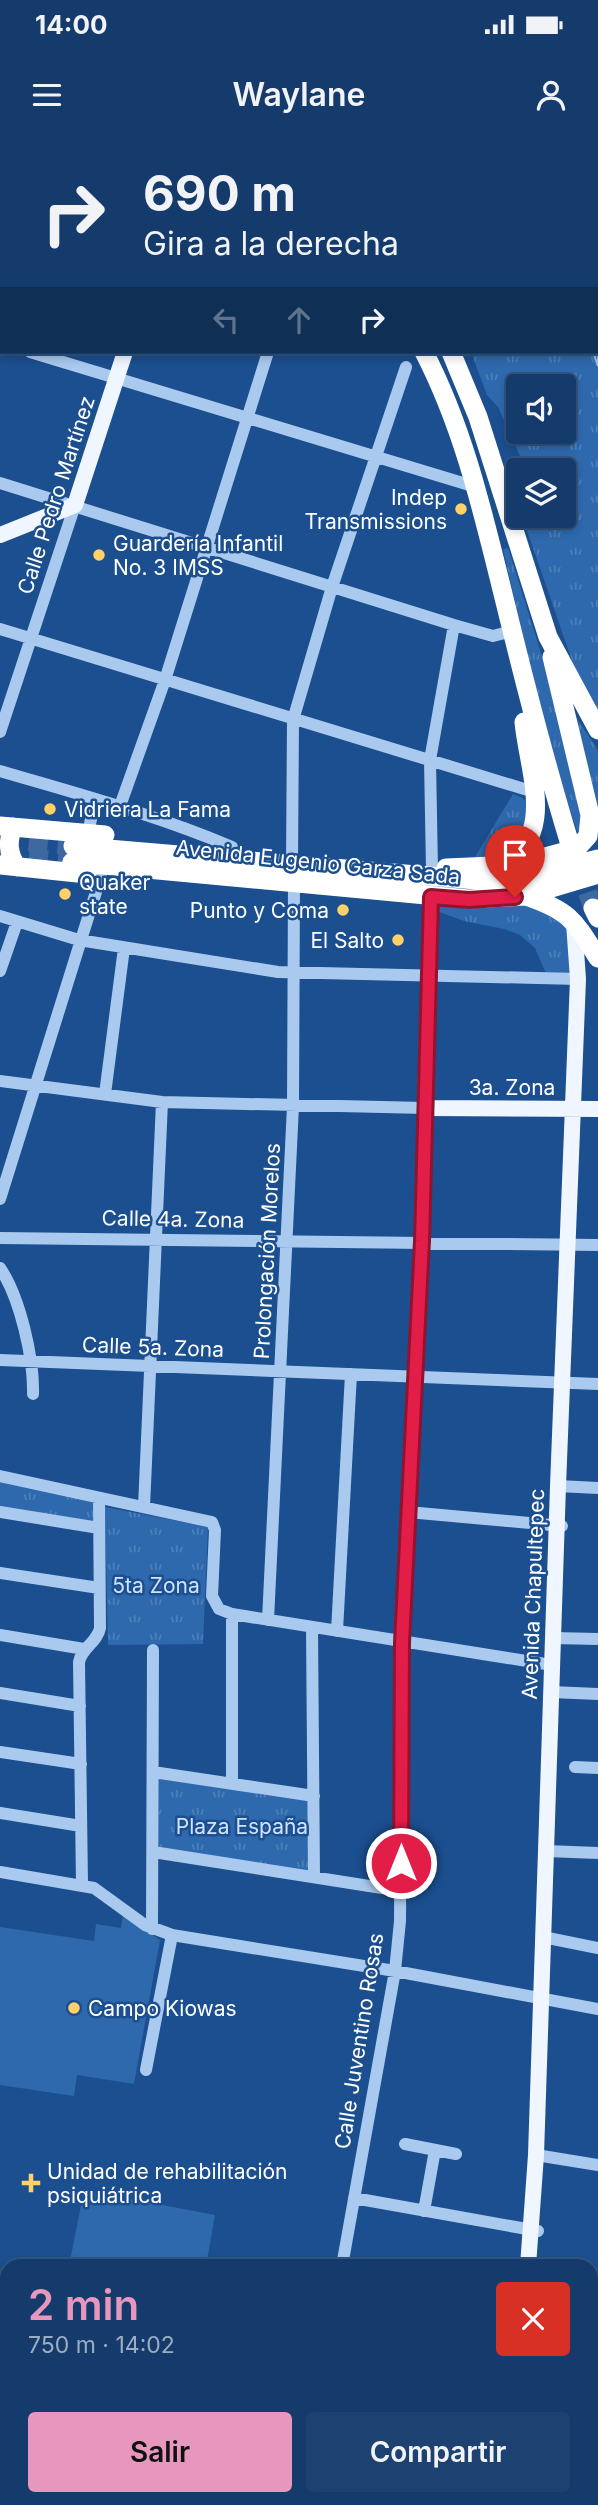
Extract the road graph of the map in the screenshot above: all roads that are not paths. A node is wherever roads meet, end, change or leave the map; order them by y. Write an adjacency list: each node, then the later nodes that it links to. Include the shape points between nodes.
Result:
1 (37, 354): 7 (street)
2 (124, 354): 7 (main road, Calle Pedro Martínez)
3 (267, 354): 8 (street)
4 (425, 354): 11 (highway, via 457,427)
5 (452, 354): 20 (highway, via 478,417)
6 (407, 367): 9 (street, Prolongación Morelos)
7 (116, 378): 8 (street); 13 (main road, Calle Pedro Martínez)
8 (247, 419): 9 (street); 15 (street)
9 (376, 458): 11 (street); 16 (street, Prolongación Morelos)
10 (0, 483): 12 (street)
11 (476, 487): 19 (highway)
12 (55, 499): 13 (street); 14 (main road, via 53,505 10,524)
13 (75, 505): 14 (main road); 15 (street); 21 (street, Calle Pedro Martínez)
14 (2, 534)
15 (206, 547): 16 (street); 23 (street)
16 (332, 587): 17 (street); 24 (street, Prolongación Morelos)
17 (454, 625): 19 (street, via 493,636); 27 (street)
18 (0, 629): 21 (street)
19 (512, 631): 22 (highway)
20 (548, 637): 25 (highway); 37 (highway, via 589,808 590,829 584,842 571,850 527,863)
21 (31, 638): 23 (street); 26 (street, Calle Pedro Martínez)
22 (522, 672): 29 (highway); 33 (highway)
23 (165, 680): 24 (street); 31 (street)
24 (293, 720): 27 (street); 41 (street, Prolongación Morelos)
25 (598, 730)
26 (0, 732)
27 (430, 760): 29 (street); 40 (street)
28 (0, 771): 30 (street)
29 (534, 792): 37 (highway, via 536,819 530,837 517,854)
30 (95, 799): 31 (street); 34 (street)
31 (120, 807): 35 (street)
32 (6, 826): 34 (highway); 38 (highway)
33 (569, 841)
34 (78, 847): 35 (highway); 39 (highway, Avenida Eugenio Garza Sada)
35 (232, 847): 39 (highway, via 254,853)
36 (598, 859): 40 (highway, Avenida Eugenio Garza Sada, via 501,880)
37 (496, 865): 40 (highway)
38 (8, 866): 43 (highway)
39 (270, 871): 41 (highway, Avenida Eugenio Garza Sada); 43 (highway, via 233,888)
40 (423, 873): 41 (highway, Avenida Eugenio Garza Sada)
41 (293, 874): 45 (highway, Avenida Eugenio Garza Sada); 53 (street, Prolongación Morelos)
42 (598, 874): 44 (highway, Avenida Eugenio Garza Sada)
43 (101, 876): 49 (street)
44 (525, 896): 45 (highway, Avenida Eugenio Garza Sada, via 491,900); 48 (highway, via 557,907)
45 (431, 897): 54 (main road, Calle Juventino Rosas)
46 (0, 916): 47 (street)
47 (17, 922): 49 (street); 52 (street)
48 (574, 923): 51 (highway); 55 (main road, Avenida Chapultepec)
49 (79, 940): 50 (street); 57 (street)
50 (124, 948): 53 (street); 58 (street)
51 (598, 958)
52 (0, 971)
53 (295, 973): 54 (street); 60 (street, Prolongación Morelos)
54 (429, 975): 55 (street); 61 (main road, Calle Juventino Rosas)
55 (578, 979): 62 (main road, Avenida Chapultepec)
56 (0, 1081): 57 (street)
57 (34, 1085): 58 (street); 64 (street)
58 (105, 1094): 59 (street)
59 (162, 1102): 60 (street); 66 (street)
60 (293, 1106): 61 (street); 67 (street, Prolongación Morelos)
61 (425, 1108): 62 (main road, 3a. Zona); 68 (street, Calle Juventino Rosas)
62 (576, 1109): 63 (main road, 3a. Zona); 69 (main road, Avenida Chapultepec)
63 (598, 1109)
64 (0, 1199)
65 (0, 1238): 66 (street, Calle 4a. Zona)
66 (155, 1238): 67 (street, Calle 4a. Zona); 74 (street)
67 (289, 1240): 68 (street, Calle 4a. Zona); 75 (street, Prolongación Morelos)
68 (422, 1241): 69 (street, Calle 4a. Zona); 77 (street, Calle Juventino Rosas)
69 (570, 1244): 70 (street, Calle 4a. Zona); 78 (main road, Avenida Chapultepec)
70 (598, 1245)
71 (0, 1268): 73 (street)
72 (0, 1360): 73 (street, Calle 5a. Zona)
73 (32, 1362): 74 (street, Calle 5a. Zona); 80 (street)
74 (149, 1366): 75 (street, Calle 5a. Zona); 85 (street)
75 (280, 1371): 76 (street, Calle 5a. Zona); 93 (street, Prolongación Morelos)
76 (351, 1374): 77 (street, Calle 5a. Zona); 95 (street)
77 (416, 1377): 78 (street, Calle 5a. Zona); 87 (street, Calle Juventino Rosas)
78 (565, 1384): 79 (street, Calle 5a. Zona); 82 (main road, Avenida Chapultepec)
79 (598, 1384)
80 (33, 1394)
81 (0, 1476): 84 (street)
82 (561, 1487): 83 (street); 88 (main road, Avenida Chapultepec)
83 (598, 1488)
84 (99, 1498): 85 (street); 89 (street)
85 (144, 1507): 92 (street, via 212,1522 212,1597 219,1609)
86 (0, 1512): 89 (street)
87 (408, 1513): 88 (street); 99 (street, Calle Juventino Rosas)
88 (559, 1525): 97 (main road, Avenida Chapultepec)
89 (99, 1528): 91 (street)
90 (0, 1573): 91 (street)
91 (99, 1588): 100 (street, via 99,1635)
92 (232, 1614): 93 (street); 112 (street)
93 (268, 1620): 94 (street)
94 (312, 1627): 95 (street); 113 (street)
95 (337, 1632): 99 (street)
96 (0, 1635): 100 (street)
97 (556, 1638): 98 (street); 102 (main road, Avenida Chapultepec); 104 (main road)
98 (598, 1639)
99 (402, 1643): 102 (street); 122 (street, Calle Juventino Rosas)
100 (84, 1649): 106 (street, via 79,1662)
101 (153, 1650): 111 (street)
102 (552, 1665): 104 (main road, Avenida Chapultepec)
103 (0, 1692): 106 (street)
104 (554, 1692): 105 (street); 116 (main road, Avenida Chapultepec)
105 (598, 1694)
106 (80, 1706): 108 (street)
107 (0, 1752): 108 (street)
108 (81, 1764): 115 (street)
109 (575, 1767): 110 (street)
110 (598, 1768)
111 (153, 1772): 112 (street); 117 (street)
112 (232, 1784): 113 (street)
113 (314, 1796): 120 (street)
114 (0, 1813): 115 (street)
115 (81, 1826): 121 (street)
116 (549, 1851): 118 (street); 125 (main road, Avenida Chapultepec)
117 (153, 1852): 120 (street); 123 (street)
118 (598, 1853)
119 (0, 1872): 121 (street)
120 (314, 1877): 122 (street)
121 (82, 1884): 123 (street, via 103,1892)
122 (401, 1891): 127 (street, Calle Juventino Rosas)
123 (152, 1929): 124 (street)
124 (172, 1935): 127 (street); 130 (street)
125 (546, 1937): 126 (street); 128 (main road, Avenida Chapultepec)
126 (598, 1948)
127 (395, 1971): 128 (street); 136 (street, Calle Juventino Rosas)
128 (544, 1998): 129 (street); 134 (main road, Avenida Chapultepec)
129 (598, 2008)
130 (146, 2070)
131 (405, 2144): 132 (street)
132 (435, 2150): 133 (street); 137 (street)
133 (456, 2154)
134 (540, 2155): 135 (street); 138 (main road, Avenida Chapultepec)
135 (598, 2165)
136 (354, 2198): 137 (street); 139 (street, Calle Juventino Rosas)
137 (425, 2211): 138 (street)
138 (535, 2231): 140 (main road, Avenida Chapultepec); 141 (main road)
139 (343, 2259)
140 (529, 2259)
141 (535, 2259)

